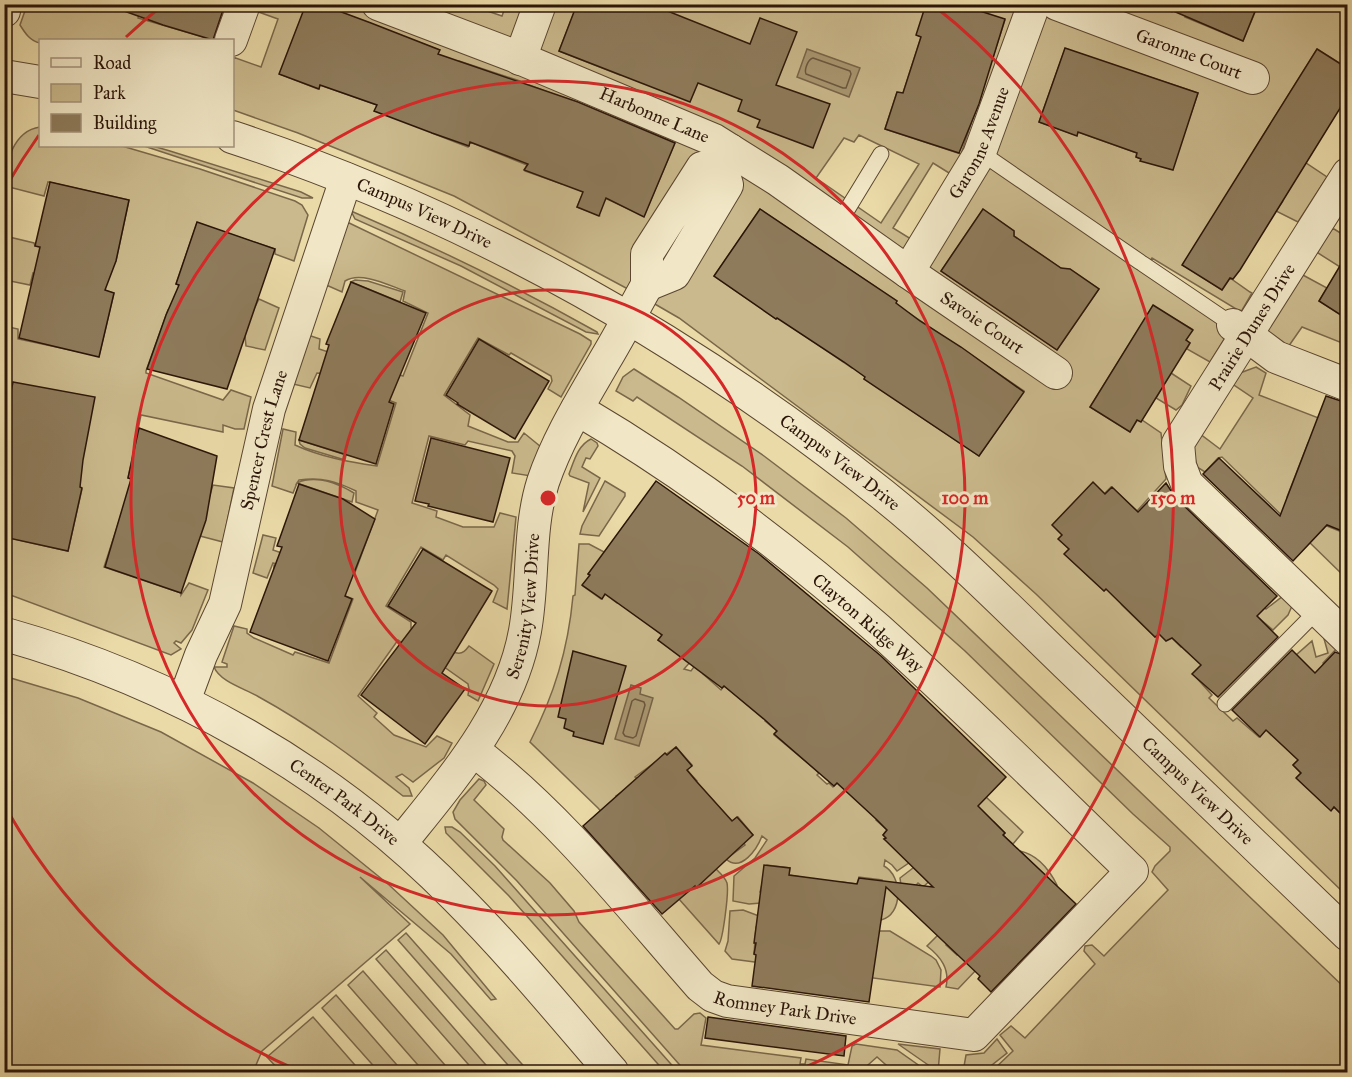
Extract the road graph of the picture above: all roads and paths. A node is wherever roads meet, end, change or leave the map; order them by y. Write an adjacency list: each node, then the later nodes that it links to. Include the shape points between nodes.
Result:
1 (5, 4): 7 (street)
2 (244, 4): 8 (street)
3 (378, 4): 9 (street, Harbonne Lane)
4 (540, 4): 9 (street)
5 (1034, 4): 16 (street, Garonne Avenue)
6 (1057, 4): 11 (street, Garonne Court)
7 (4, 11)
8 (231, 39)
9 (520, 58): 15 (street, Harbonne Lane, via 699,132)
10 (4, 76): 12 (street)
11 (1253, 78)
12 (39, 82)
13 (234, 138): 18 (street, Campus View Drive)
14 (881, 154): 19 (lane)
15 (726, 157): 19 (street, Harbonne Lane, via 770,175); 21 (street, Serenity View Drive, via 702,168 685,224 647,254 647,285)
16 (988, 158): 20 (street, Garonne Avenue); 22 (lane)
17 (1347, 174): 22 (street, Prairie Dunes Drive)
18 (346, 179): 21 (street, Campus View Drive, via 480,237); 29 (street, Spencer Crest Lane, via 269,409 225,604)
19 (839, 223): 20 (street, Harbonne Lane)
20 (908, 272): 23 (street, Savoie Court)
21 (628, 317): 25 (street, Serenity View Drive); 34 (street, Campus View Drive, via 765,405 884,495 986,587)
22 (1240, 330): 24 (street, via 1276,357); 26 (street, Prairie Dunes Drive, via 1178,443 1180,466 1187,483)
23 (1056, 373)
24 (1347, 385)
25 (577, 409): 31 (street, Serenity View Drive, via 561,435 542,484 519,655 504,698); 33 (street, Clayton Ridge Way, via 653,456 828,587 926,674)
26 (1318, 610): 28 (street); 30 (lane)
27 (4, 634): 29 (street, Center Park Drive, via 86,660)
28 (1347, 639)
29 (184, 701): 32 (street, Center Park Drive, via 295,765)
30 (1226, 704)
31 (473, 750): 32 (street, Serenity View Drive); 33 (street, Romney Park Drive, via 560,827 700,986 727,1002 974,1035)
32 (400, 844): 35 (street, Center Park Drive, via 485,926)
33 (1132, 871)
34 (1347, 935)
35 (612, 1072)

